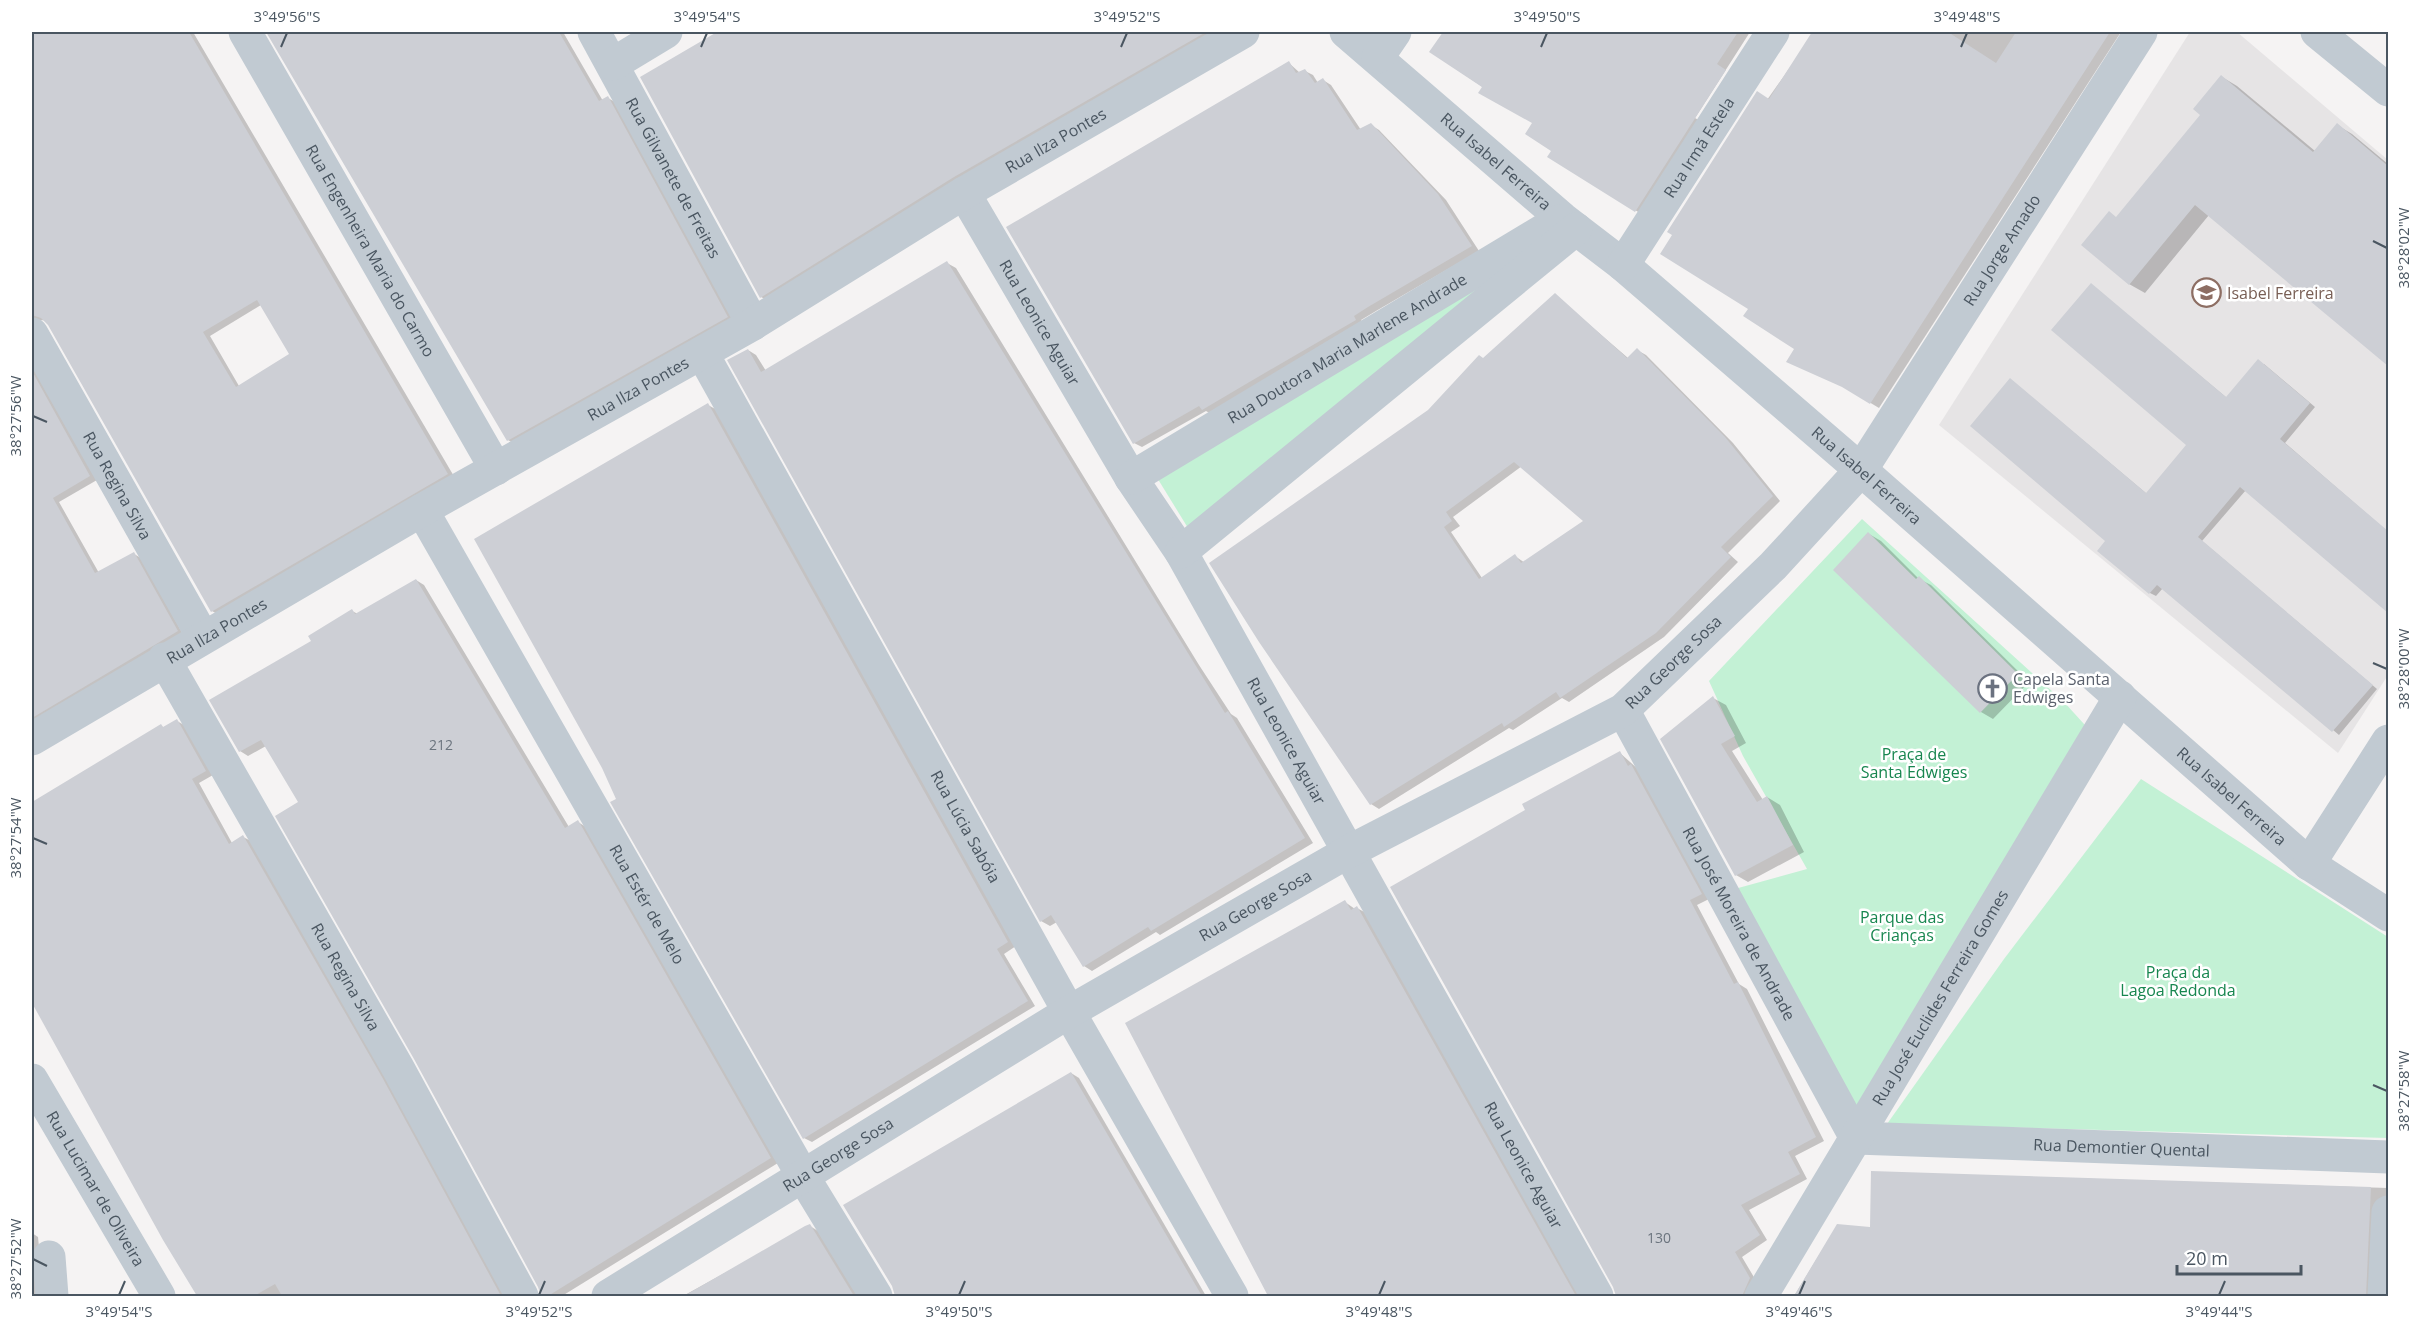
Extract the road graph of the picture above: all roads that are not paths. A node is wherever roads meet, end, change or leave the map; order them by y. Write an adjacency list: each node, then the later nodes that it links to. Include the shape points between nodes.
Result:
1 (245, 32): 18 (street, Rua Engenheira Maria do Carmo)
2 (594, 32): 10 (street, Rua Gilvanete de Freitas)
3 (666, 32): 10 (street)
4 (1243, 32): 12 (street, Rua Ilza Pontes)
5 (1346, 32): 9 (street, Rua Isabel Ferreira)
6 (1773, 32): 14 (street, Rua Irmã Estela)
7 (2142, 32): 19 (street, Rua Jorge Amado)
8 (2317, 32): 11 (street)
9 (1386, 44): 13 (street, Rua Isabel Ferreira)
10 (613, 64): 15 (street, Rua Gilvanete de Freitas)
11 (2388, 90)
12 (964, 193): 15 (street, Rua Ilza Pontes); 20 (street, Rua Leonice Aguiar)
13 (1569, 224): 14 (street, Rua Isabel Ferreira); 20 (street, Rua Doutora Maria Marlene Andrade); 22 (street)
14 (1623, 264): 19 (street, Rua Isabel Ferreira)
15 (753, 324): 17 (street, Rua Ilza Pontes)
16 (32, 334): 23 (street, Rua Regina Silva)
17 (702, 354): 18 (street, Rua Ilza Pontes); 32 (street, Rua Lúcia Sabóia)
18 (496, 469): 21 (street, Rua Ilza Pontes)
19 (1861, 470): 25 (street, Rua Isabel Ferreira); 26 (street, Rua George Sosa, via 1773,566)
20 (1131, 478): 22 (street, Rua Leonice Aguiar)
21 (422, 510): 23 (street, Rua Ilza Pontes); 36 (street, Rua Estér de Melo)
22 (1181, 552): 29 (street, Rua Leonice Aguiar)
23 (203, 637): 24 (street, Rua Ilza Pontes)
24 (164, 659): 27 (street, Rua Ilza Pontes); 41 (street, Rua Regina Silva, via 398,1068)
25 (2120, 697): 30 (street, Rua Isabel Ferreira); 34 (street, Rua José Euclides Ferreira Gomes)
26 (1623, 710): 29 (street, Rua George Sosa); 34 (street, Rua José Moreira de Andrade)
27 (32, 739)
28 (2388, 741): 30 (street)
29 (1348, 852): 32 (street, Rua George Sosa); 45 (street, Rua Leonice Aguiar)
30 (2309, 864): 31 (street, Rua Isabel Ferreira)
31 (2388, 915)
32 (1069, 1012): 36 (street, Rua George Sosa); 44 (street, Rua Lúcia Sabóia)
33 (32, 1080): 40 (street, Rua Lucimar de Oliveira)
34 (1856, 1138): 35 (street, Rua Demontier Quental); 46 (street, Rua José Euclides Ferreira Gomes)
35 (2388, 1157)
36 (804, 1178): 42 (street, Rua George Sosa); 43 (street, Rua Estér de Melo)
37 (2388, 1212): 47 (street)
38 (49, 1257): 39 (street)
39 (52, 1296)
40 (159, 1296)
41 (522, 1296)
42 (608, 1296)
43 (876, 1296)
44 (1232, 1296)
45 (1597, 1296)
46 (1761, 1296)
47 (2384, 1296)

